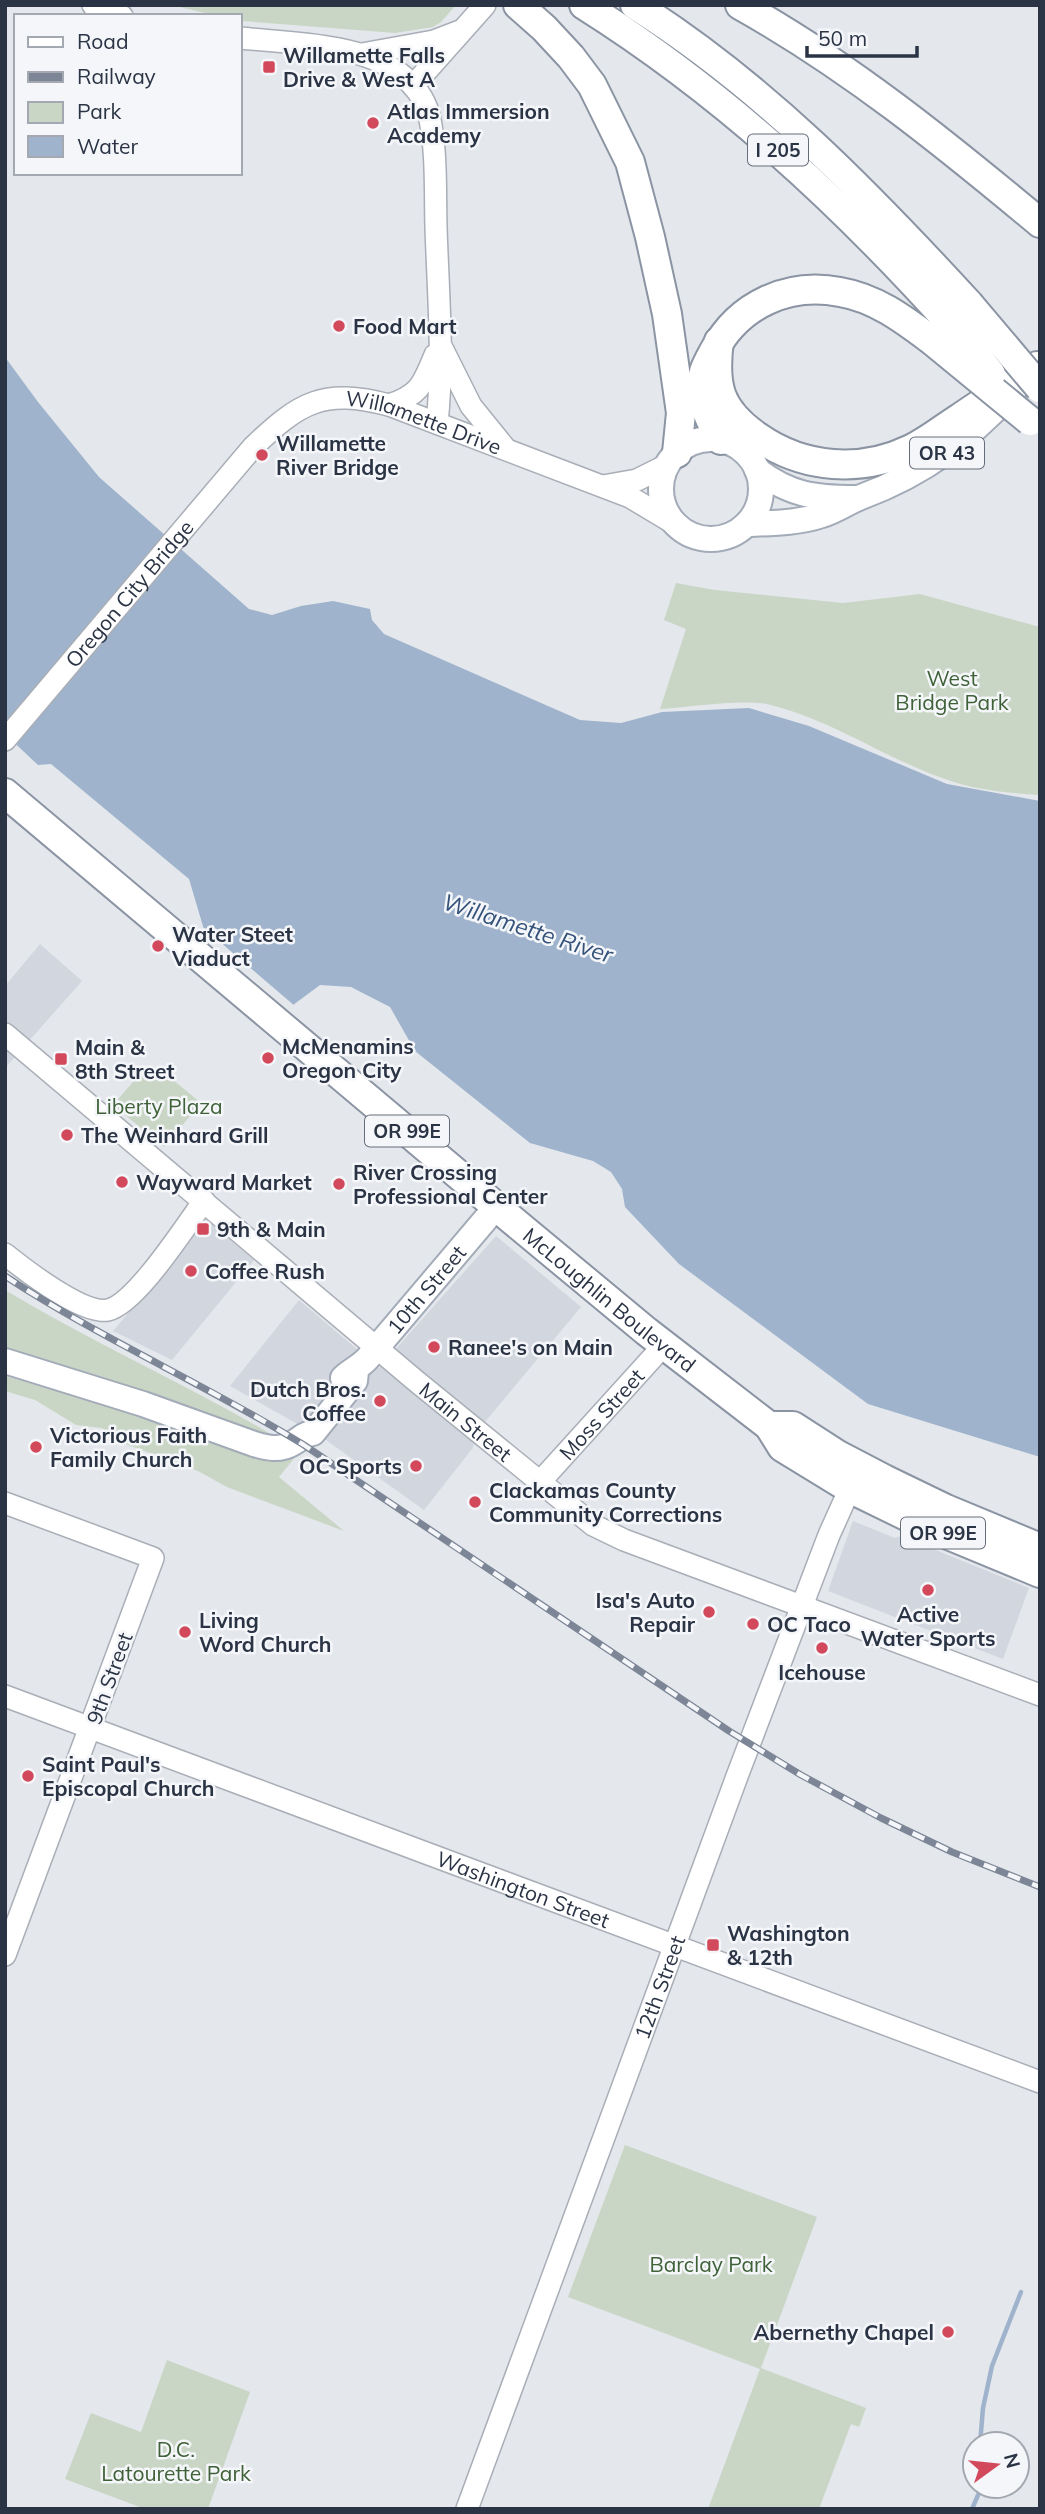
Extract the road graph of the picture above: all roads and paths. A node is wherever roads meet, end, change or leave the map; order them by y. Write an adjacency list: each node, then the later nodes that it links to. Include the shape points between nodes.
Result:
1 (93, 5): 7 (main road)
2 (485, 5): 8 (main road)
3 (518, 5): 23 (highway, via 571,57 592,85 630,162 667,314 681,413)
4 (584, 5): 13 (highway, I 205, via 657,53 754,129 873,240)
5 (635, 5): 13 (highway, I 205, via 726,71 857,187)
6 (740, 5): 12 (highway, via 903,111)
7 (117, 14)
8 (465, 29): 10 (main road, via 434,41); 11 (main road)
9 (242, 38): 10 (main road)
10 (362, 54): 11 (main road, via 391,67)
11 (414, 86): 15 (main road, via 425,104 433,147)
12 (1040, 223)
13 (949, 322): 14 (highway, via 897,314 839,291 790,291 756,305); 16 (highway, I 205, bridge); 19 (highway, I 205, bridge)
14 (719, 341): 16 (highway, via 716,370 728,410 777,450 828,464 871,462 913,448); 20 (highway, via 703,371 702,390 708,419)
15 (439, 343): 17 (main road, via 418,391); 18 (main road); 22 (main road, via 471,406)
16 (1039, 373): 26 (main road, OR 43, via 952,450)
17 (389, 405): 18 (main road, Willamette Drive / OR 43); 21 (main road, Willamette Drive / OR 43, via 354,398 322,400 293,412)
18 (437, 423): 22 (main road, Willamette Drive / OR 43)
19 (1035, 427)
20 (721, 440): 23 (main road, via 690,444); 24 (main road, OR 43, via 742,451)
21 (253, 447): 29 (main road, Oregon City Bridge / OR 43)
22 (507, 449): 25 (main road, Willamette Drive / OR 43)
23 (672, 459): 25 (main road, via 637,480); 27 (main road, via 661,480 661,496)
24 (757, 470): 26 (main road, OR 43, via 809,496); 28 (main road, via 760,498)
25 (601, 486): 27 (main road, Willamette Drive / OR 43)
26 (859, 498): 28 (main road, OR 43, via 824,514)
27 (675, 524): 28 (main road, OR 43, via 688,534 711,539)
28 (747, 524)
29 (5, 740)
30 (5, 793): 33 (highway, McLoughlin Boulevard / OR 99E)
31 (5, 1034): 32 (main road, Main Street)
32 (204, 1201): 34 (main road, via 182,1234 117,1307 104,1310 83,1304); 36 (main road, Main Street)
33 (496, 1207): 35 (highway, McLoughlin Boulevard / OR 99E); 36 (main road, 10th Street)
34 (5, 1254)
35 (664, 1345): 38 (highway, McLoughlin Boulevard / OR 99E, via 769,1426 782,1447); 39 (main road, Moss Street)
36 (377, 1348): 37 (main road, 10th Street, via 347,1374 303,1426 300,1437 282,1448 264,1447); 39 (main road, Main Street)
37 (5, 1361)
38 (855, 1477): 41 (highway, McLoughlin Boulevard / OR 99E, via 946,1508); 42 (highway, McLoughlin Boulevard / OR 99E, via 929,1527); 43 (main road, 12th Street)
39 (539, 1483): 43 (main road, Main Street, via 607,1533)
40 (5, 1503): 46 (main road, 9th Street, via 153,1558)
41 (1040, 1548)
42 (1040, 1573)
43 (802, 1606): 44 (main road, Main Street); 47 (main road, 12th Street)
44 (1040, 1695)
45 (5, 1696): 46 (main road, Washington Street)
46 (90, 1728): 47 (main road, Washington Street); 48 (main road, 9th Street)
47 (676, 1947): 49 (main road, Washington Street); 50 (main road, 12th Street)
48 (5, 1955)
49 (1040, 2082)
50 (467, 2509)

